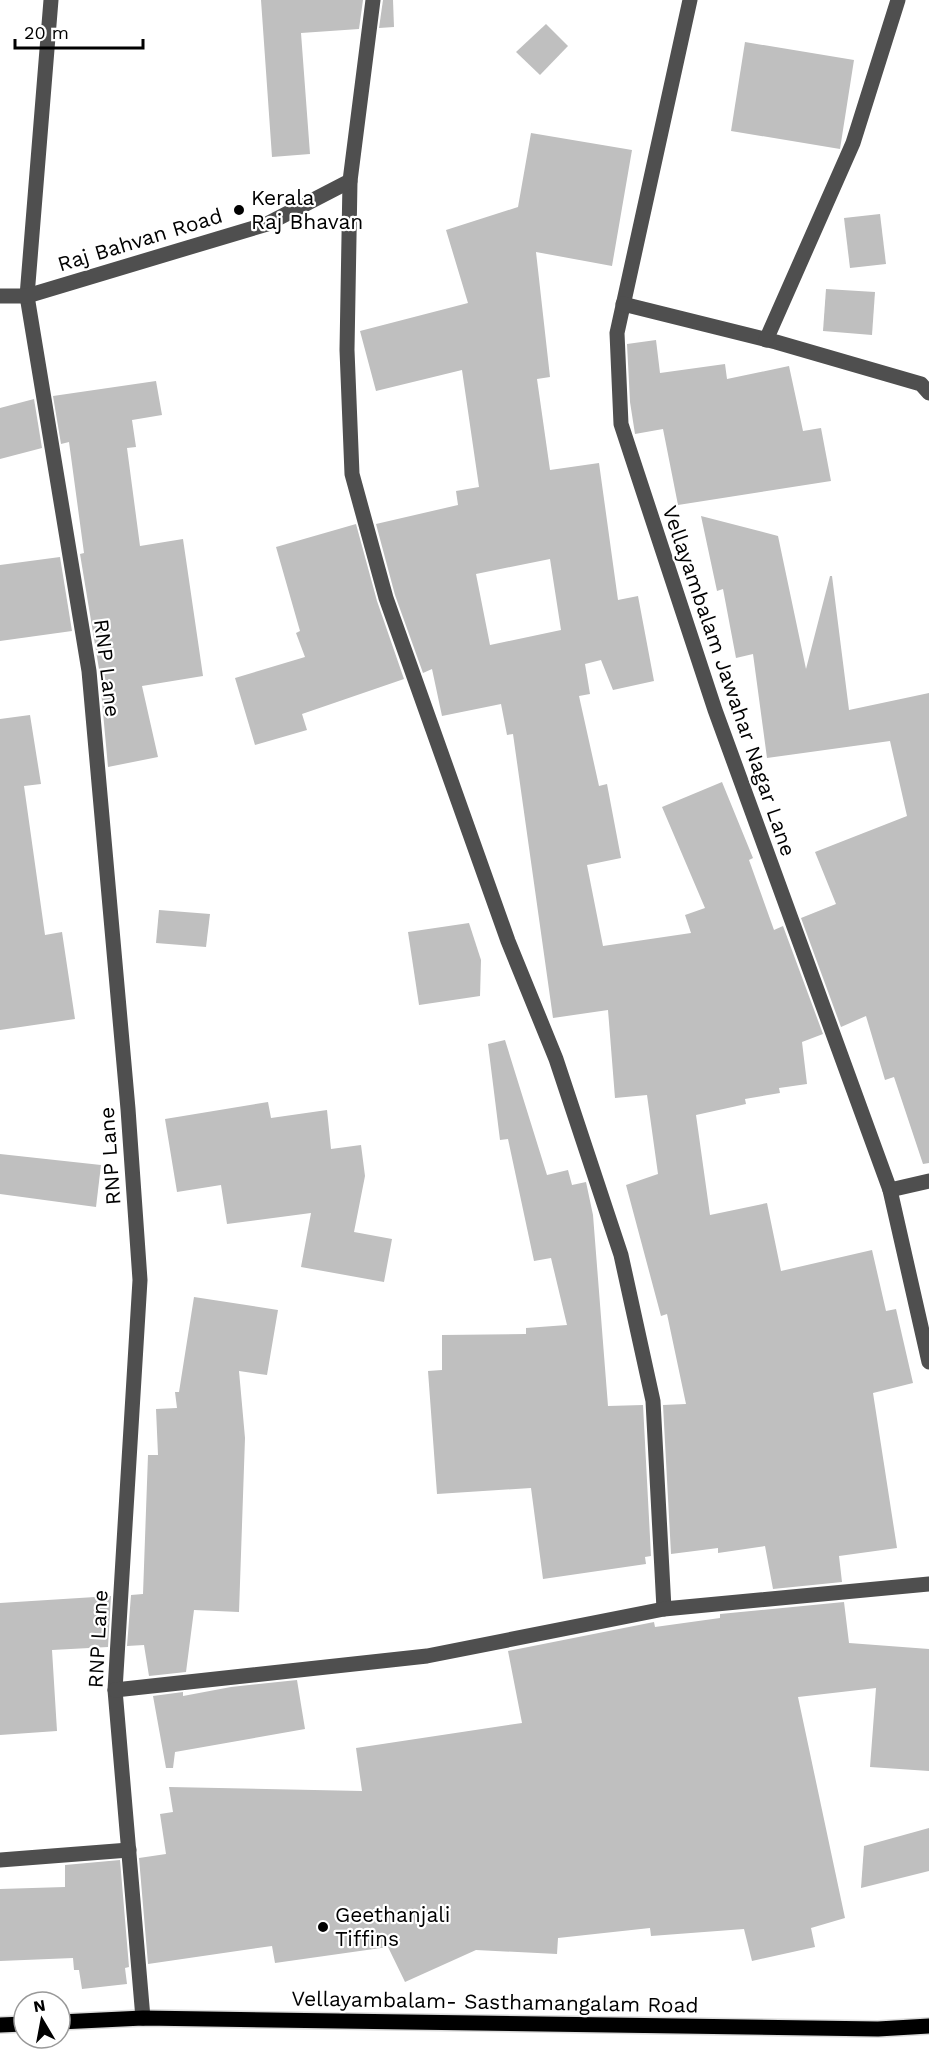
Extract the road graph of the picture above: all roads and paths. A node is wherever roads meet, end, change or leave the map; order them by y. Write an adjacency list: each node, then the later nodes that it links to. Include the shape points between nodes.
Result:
1 (51, 0): 7 (street, RNP Lane)
2 (374, 0): 5 (street)
3 (690, 0): 8 (street, Vellayambalam Jawahar Nagar Lane)
4 (898, 0): 9 (street, via 853,143)
5 (350, 181): 7 (street, Raj Bahvan Road, via 267,224); 15 (street, via 347,350 352,474 386,598 508,941 556,1059 621,1255 653,1401)
6 (0, 296): 7 (street, Raj Bahvan Road)
7 (27, 296): 16 (street, RNP Lane, via 89,671 140,1280)
8 (623, 304): 9 (street); 12 (street, Vellayambalam Jawahar Nagar Lane, via 617,333 621,424 714,710)
9 (766, 340): 10 (street, via 921,384)
10 (929, 393)
11 (929, 1181): 12 (street)
12 (890, 1190): 13 (street, Vellayambalam Jawahar Nagar Lane)
13 (929, 1362)
14 (929, 1584): 15 (street)
15 (664, 1609): 16 (street, via 427,1656)
16 (115, 1690): 17 (street, RNP Lane)
17 (129, 1850): 18 (street); 19 (street, RNP Lane)
18 (0, 1860)
19 (143, 2018): 20 (main road, Vellayambalam- Sasthamangalam Road); 21 (main road, Vellayambalam- Sasthamangalam Road, via 878,2030)
20 (72, 2021)
21 (929, 2026)

